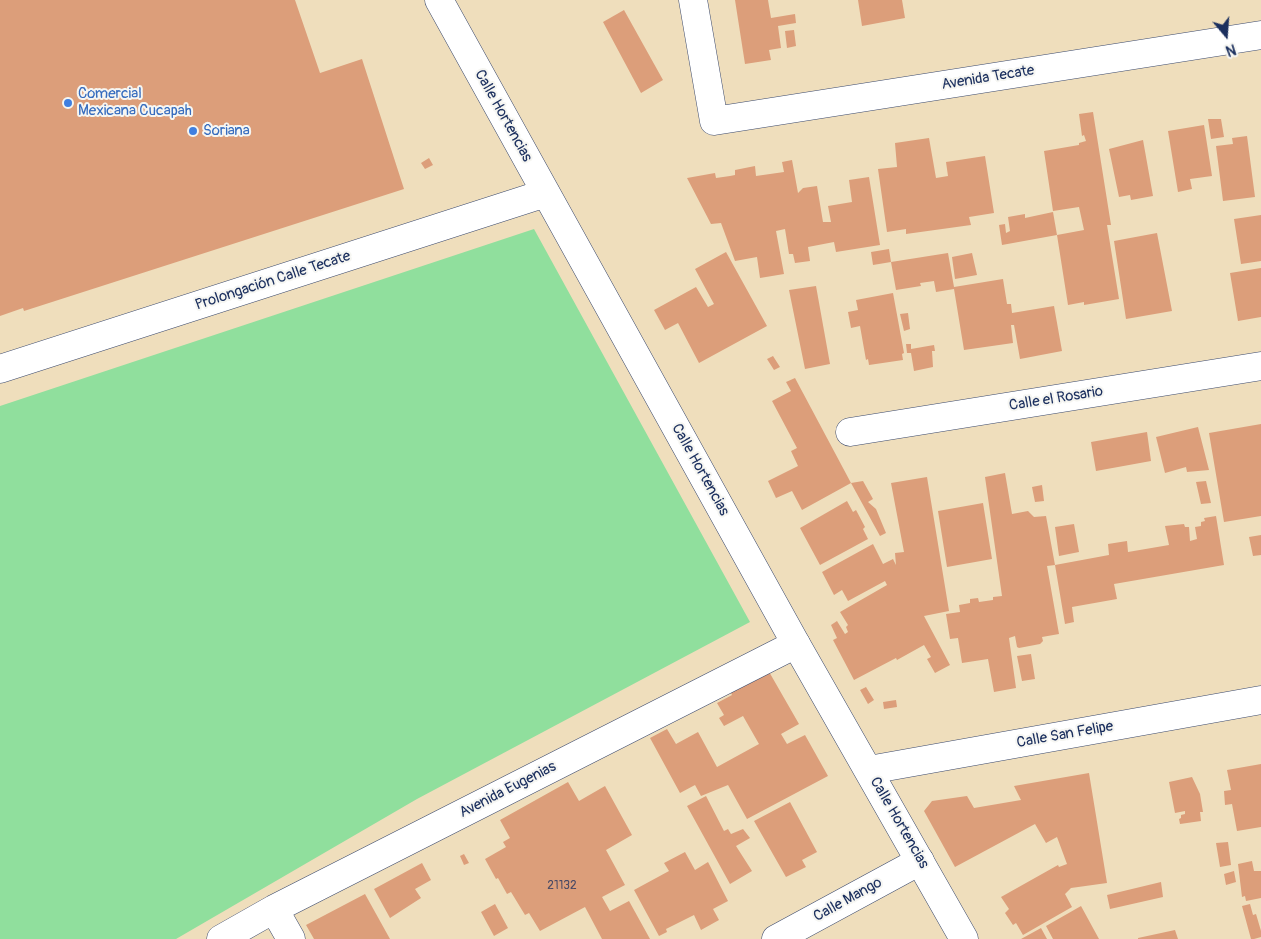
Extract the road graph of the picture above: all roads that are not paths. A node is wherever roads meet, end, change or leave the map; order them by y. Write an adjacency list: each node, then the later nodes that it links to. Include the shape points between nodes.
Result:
1 (439, 0): 4 (street, Calle Hortencias)
2 (693, 0): 3 (street, Avenida Tecate, via 714,121)
3 (1261, 35)
4 (546, 193): 6 (street, Prolongación Calle Tecate); 8 (street, Calle Hortencias)
5 (1261, 366): 7 (street, Calle el Rosario)
6 (0, 369)
7 (850, 432)
8 (796, 644): 10 (street, Calle Hortencias); 12 (street, Avenida Eugenias)
9 (1261, 700): 10 (street, Calle San Felipe)
10 (869, 770): 11 (street, Calle Hortencias)
11 (920, 861): 15 (street, Calle Mango); 16 (street, Calle Hortencias)
12 (274, 909): 13 (street, Avenida Eugenias); 14 (street)
13 (221, 939)
14 (291, 939)
15 (776, 939)
16 (964, 939)

